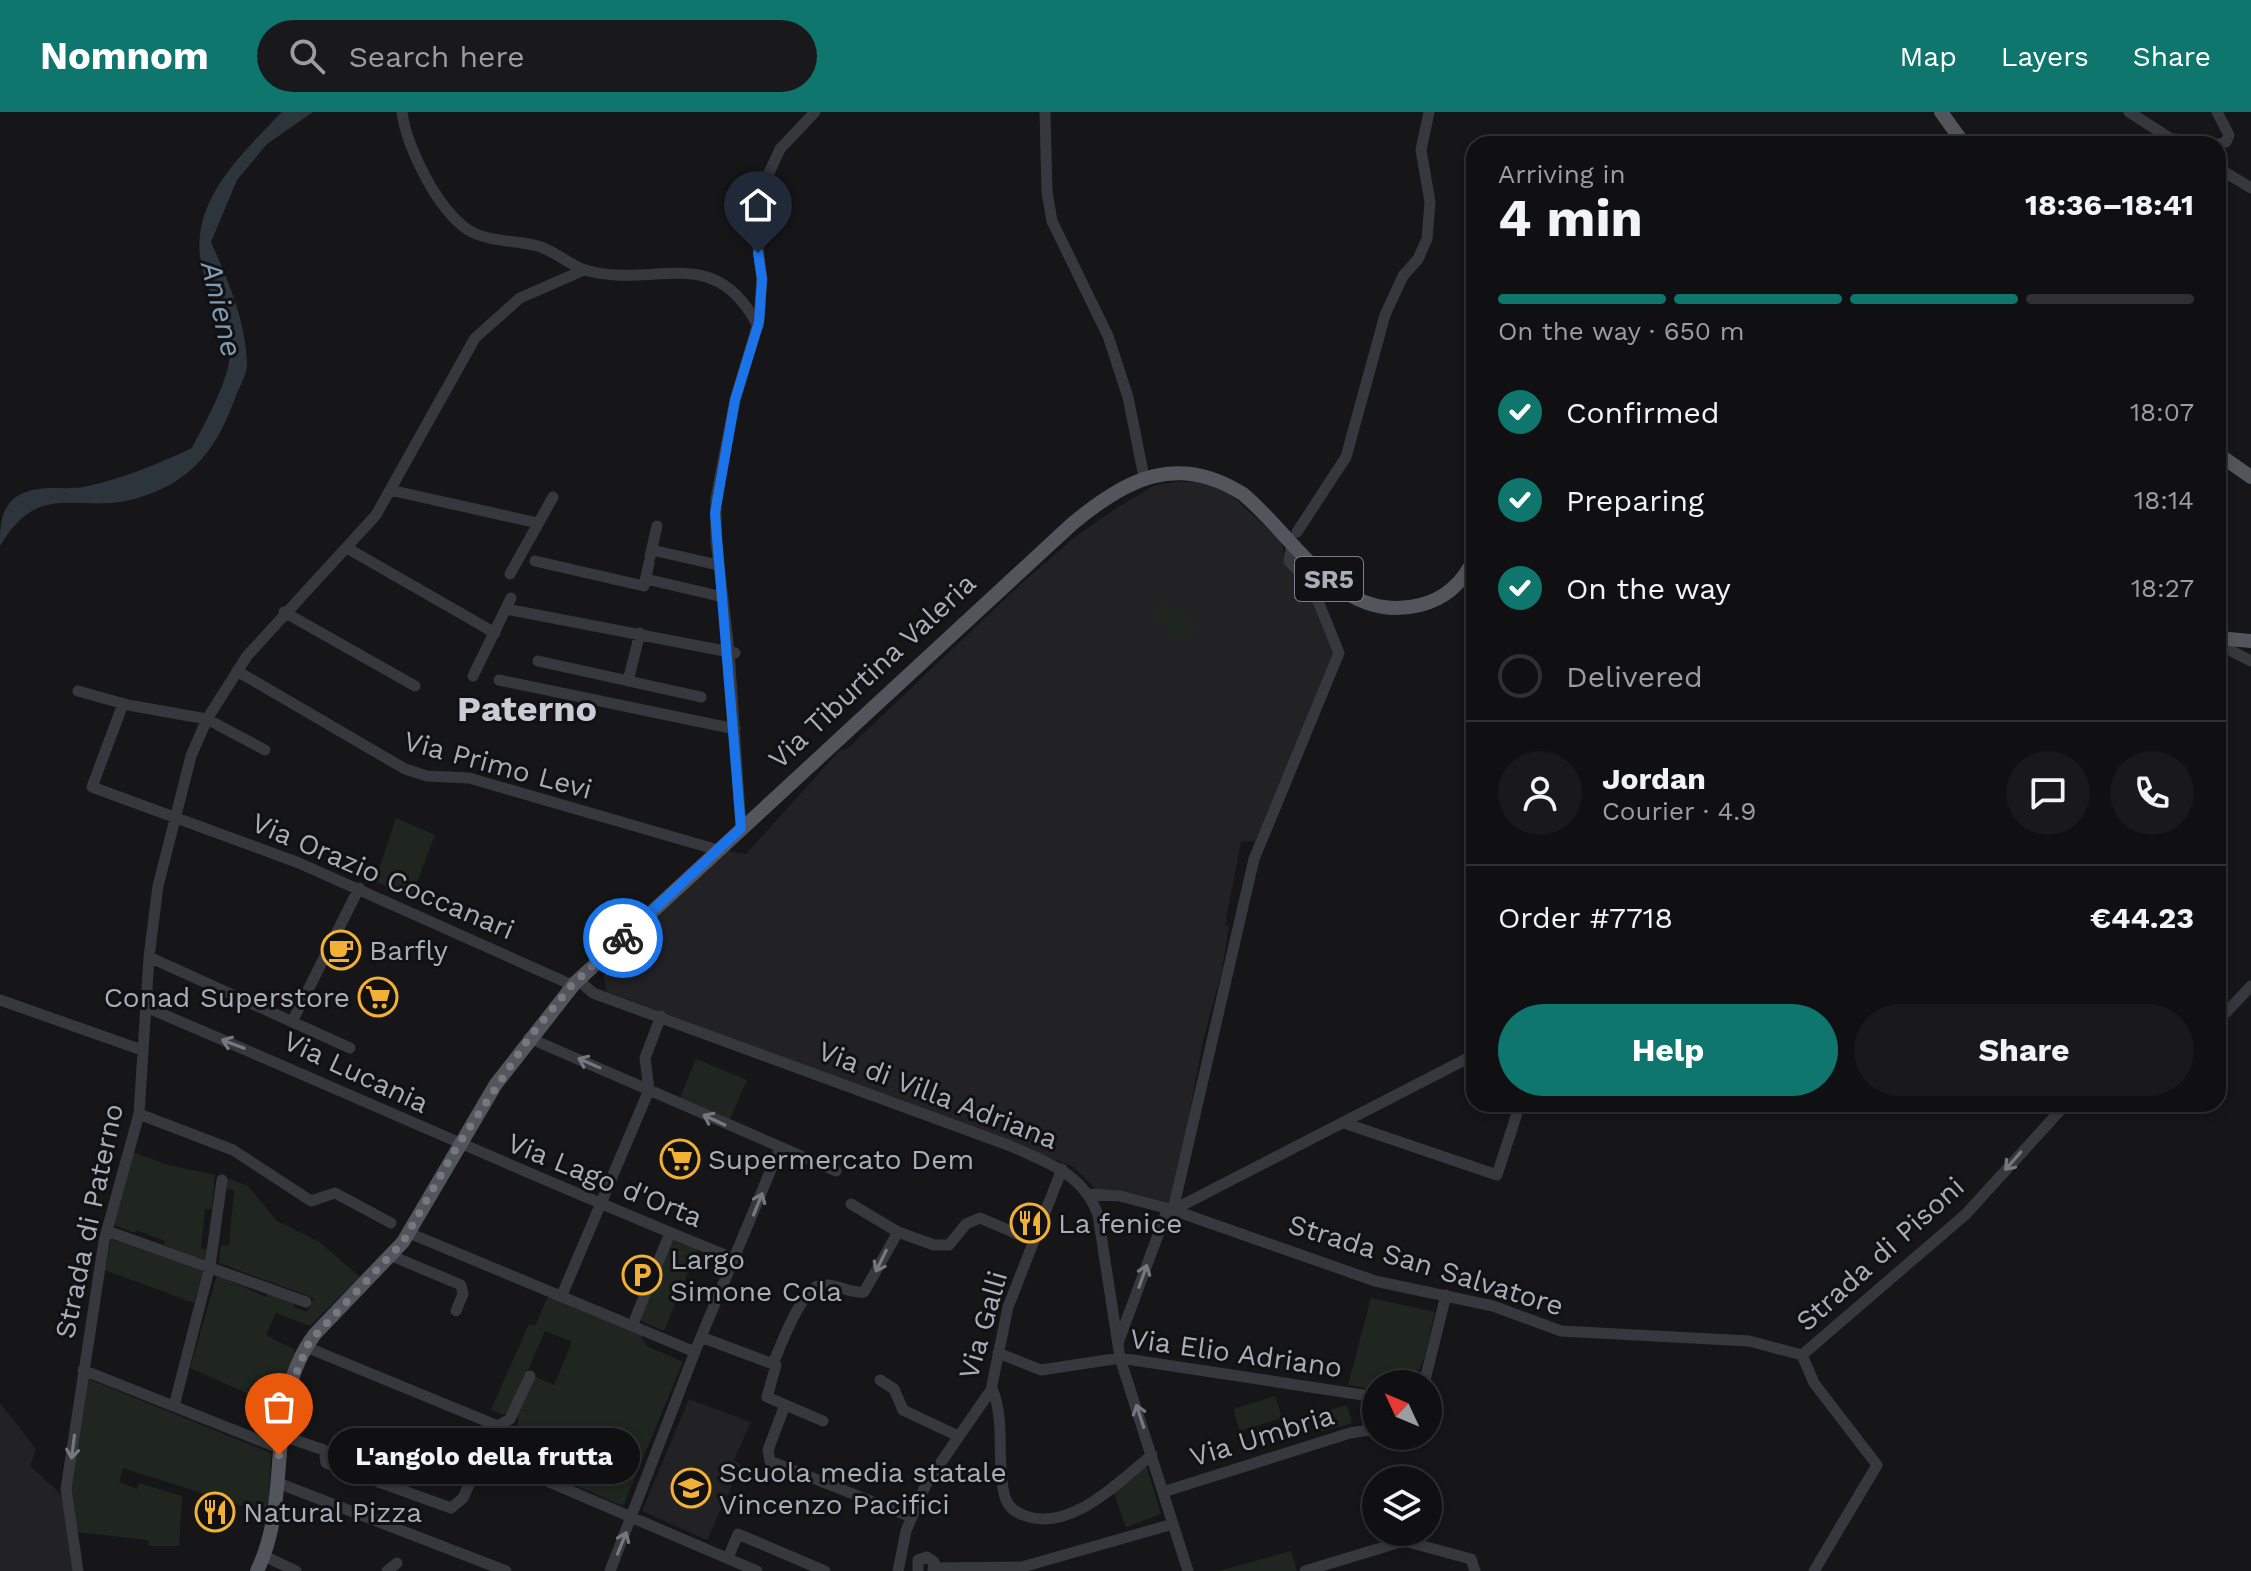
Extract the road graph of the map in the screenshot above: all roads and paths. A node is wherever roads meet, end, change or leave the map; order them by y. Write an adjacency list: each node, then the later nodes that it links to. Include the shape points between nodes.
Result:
1 (402, 112): 13 (street, via 409,140 452,219 479,235 537,246)
2 (815, 112): 14 (street, via 780,149 763,186 756,227 762,279)
3 (1045, 112): 16 (street, via 1052,221 1108,336 1128,397)
4 (1429, 112): 22 (street, via 1421,150 1430,202 1427,239 1385,315 1346,457)
5 (1941, 112): 8 (main road)
6 (2129, 112): 9 (street)
7 (2217, 112): 10 (street, via 2229,135)
8 (1958, 136)
9 (2163, 136)
10 (2226, 142)
11 (2226, 173): 12 (street)
12 (2251, 188)
13 (584, 270): 14 (street, via 708,277 739,296); 18 (street, Strada di Paterno, via 527,294 485,326)
14 (758, 326): 26 (street, via 736,397 718,487)
15 (2226, 460): 17 (main road)
16 (1144, 477): 22 (main road, Via Tiburtina Valeria / SR5, via 1189,473 1226,483); 52 (main road, Via Tiburtina Valeria / SR5, via 1109,495 1058,535)
17 (2251, 477)
18 (390, 490): 20 (street); 23 (street, Strada di Paterno)
19 (553, 497): 20 (street)
20 (538, 523): 28 (street)
21 (657, 526): 24 (street)
22 (1294, 538): 27 (main road, Via Tiburtina Valeria / SR5, via 1337,587 1388,610 1439,598); 80 (street, Via Elio Adriano, via 1289,561 1312,586 1339,653 1254,859)
23 (347, 548): 31 (street, Strada di Paterno); 32 (street)
24 (650, 557): 26 (street); 29 (street)
25 (535, 561): 29 (street, via 644,586)
26 (718, 565): 30 (street)
27 (1466, 571)
28 (510, 574)
29 (646, 579): 30 (street)
30 (723, 597): 37 (street)
31 (284, 612): 40 (street, Strada di Paterno); 44 (street)
32 (495, 633): 33 (street, via 509,603); 41 (street)
33 (640, 633): 37 (street); 43 (street)
34 (2226, 639): 35 (main road)
35 (2251, 641)
36 (2226, 644): 39 (street)
37 (732, 652): 49 (street)
38 (538, 661): 43 (street)
39 (2251, 661)
40 (237, 671): 48 (street, Strada di Paterno); 53 (street, Via Primo Levi, via 405,769 469,778)
41 (473, 676)
42 (499, 680): 49 (street)
43 (628, 681): 46 (street)
44 (415, 686)
45 (78, 691): 47 (street)
46 (701, 697)
47 (123, 704): 48 (street); 51 (street, Via Orazio Coccanari, via 92,787)
48 (207, 719): 50 (street); 51 (street, Strada di Paterno)
49 (735, 729): 52 (street)
50 (265, 750)
51 (173, 815): 54 (street, Via Orazio Coccanari); 55 (street, Strada di Paterno)
52 (741, 828): 53 (main road, Via Tiburtina Valeria / SR5)
53 (718, 850): 56 (main road, Via Tiburtina Valeria / SR5)
54 (359, 888): 56 (street, Via Orazio Coccanari); 62 (street)
55 (149, 957): 59 (street, Strada di Paterno); 62 (street)
56 (575, 983): 61 (street, Via di Villa Adriana); 63 (main road, Via Tiburtina Valeria / SR5)
57 (2251, 986): 60 (street)
58 (1, 1003): 65 (street)
59 (146, 1007): 65 (street, Strada di Paterno); 72 (street, Via Lucania, one-way to 59, via 278,1061)
60 (2226, 1013)
61 (661, 1016): 67 (street, via 645,1056); 74 (street, Via di Villa Adriana)
62 (293, 1020): 64 (street)
63 (529, 1038): 67 (street, one-way to 63); 72 (main road, Via Tiburtina Valeria / SR5)
64 (350, 1048)
65 (142, 1050): 70 (street, Strada di Paterno)
66 (1466, 1059): 71 (street)
67 (649, 1090): 73 (street, one-way to 67); 79 (street)
68 (1517, 1112): 71 (street, via 1497,1175)
69 (2059, 1112): 100 (street, Strada di Pisoni, one-way to 100, via 1966,1214)
70 (139, 1114): 81 (street, via 230,1148 309,1201 333,1193); 82 (street, Strada di Paterno)
71 (1344, 1123): 80 (street)
72 (458, 1145): 79 (street, Via Lago d'Orta); 84 (main road, Via Tiburtina Valeria / SR5)
73 (780, 1148): 75 (street); 88 (street, one-way to 73)
74 (1062, 1169): 77 (street, Via di Villa Adriana); 86 (street, Via Galli)
75 (836, 1171)
76 (222, 1180): 89 (street)
77 (1088, 1194): 80 (street, Strada San Salvatore); 96 (street, Via di Villa Adriana, via 1099,1220)
78 (851, 1204): 83 (street)
79 (601, 1205): 85 (street, Via Lago d'Orta); 90 (street)
80 (1171, 1209): 91 (street, Strada San Salvatore, via 1375,1281); 96 (street, Via Elio Adriano, one-way to 80)
81 (391, 1223)
82 (107, 1231): 89 (street); 103 (street, Strada di Paterno)
83 (898, 1232): 86 (street, via 949,1245 966,1224 983,1219); 102 (street, one-way to 102, via 864,1292 824,1284 813,1289 786,1331)
84 (409, 1233): 87 (main road, Via Tiburtina Valeria / SR5); 90 (street)
85 (670, 1233): 88 (street, Via Lago d'Orta); 94 (street)
86 (1034, 1241): 99 (street, Via Galli, via 1008,1307)
87 (392, 1256): 93 (street, via 461,1285); 97 (main road, Via Tiburtina Valeria / SR5)
88 (735, 1259): 95 (street)
89 (210, 1266): 92 (street); 110 (street)
90 (562, 1295): 94 (street)
91 (1446, 1295): 100 (street, Strada San Salvatore, via 1569,1333 1733,1339); 104 (street)
92 (306, 1302)
93 (456, 1311)
94 (633, 1324): 98 (street)
95 (701, 1337): 98 (street); 102 (street)
96 (1118, 1344): 101 (street, Via di Villa Adriana)
97 (306, 1347): 112 (street); 115 (main road, Via Tiburtina Valeria / SR5, via 288,1393)
98 (695, 1352): 121 (street)
99 (998, 1353): 101 (street, Via Elio Adriano, via 1045,1370); 107 (street, Via Galli)
100 (1802, 1355): 143 (street, Strada di Pisoni, via 1814,1383 1877,1465)
101 (1120, 1358): 108 (street, Via Elio Adriano); 116 (street, Via di Villa Adriana, one-way to 101)
102 (774, 1364): 109 (street, via 766,1396)
103 (83, 1370): 110 (street); 132 (street, Strada di Paterno, one-way to 132, via 66,1489)
104 (1427, 1370)
105 (530, 1376): 112 (street, via 508,1422)
106 (880, 1380): 114 (street, via 892,1387 903,1410)
107 (992, 1388): 114 (street, Via Galli); 116 (street, via 1004,1492 1009,1506 1022,1515 1073,1513)
108 (1362, 1395)
109 (785, 1405): 111 (street); 122 (street, via 768,1448 770,1461)
110 (174, 1406): 115 (street)
111 (823, 1421)
112 (493, 1430): 117 (street); 118 (street)
113 (1362, 1431): 120 (street, Via Umbria)
114 (958, 1436): 122 (street, Via Galli, via 933,1470)
115 (280, 1442): 118 (street, via 324,1450 326,1463 446,1507 456,1507); 119 (main road, Via Tiburtina Valeria / SR5)
116 (1152, 1455): 120 (street, Via di Villa Adriana)
117 (505, 1463): 118 (street); 121 (street)
118 (472, 1477)
119 (278, 1483): 124 (main road, Via Tiburtina Valeria / SR5); 135 (street)
120 (1163, 1492): 123 (street, Via di Villa Adriana)
121 (633, 1515): 125 (street); 136 (street, one-way to 121)
122 (911, 1517): 126 (street, Via Galli)
123 (1173, 1524): 128 (street); 140 (street, Via di Villa Adriana)
124 (264, 1556): 133 (main road, Via Tiburtina Valeria / SR5); 134 (street)
125 (728, 1558): 137 (street); 138 (street, via 738,1534)
126 (899, 1558): 127 (street); 139 (street, Via Galli)
127 (917, 1569): 130 (street, via 927,1557)
128 (1022, 1569): 131 (street)
129 (1318, 1569): 141 (street); 142 (street, via 1404,1541 1472,1559)
130 (934, 1570): 131 (street)
131 (1006, 1570)
132 (78, 1571)
133 (257, 1571)
134 (296, 1571)
135 (506, 1571)
136 (610, 1571)
137 (757, 1571)
138 (825, 1571)
139 (898, 1571)
140 (1188, 1571)
141 (1305, 1571)
142 (1475, 1571)
143 (1814, 1571)

